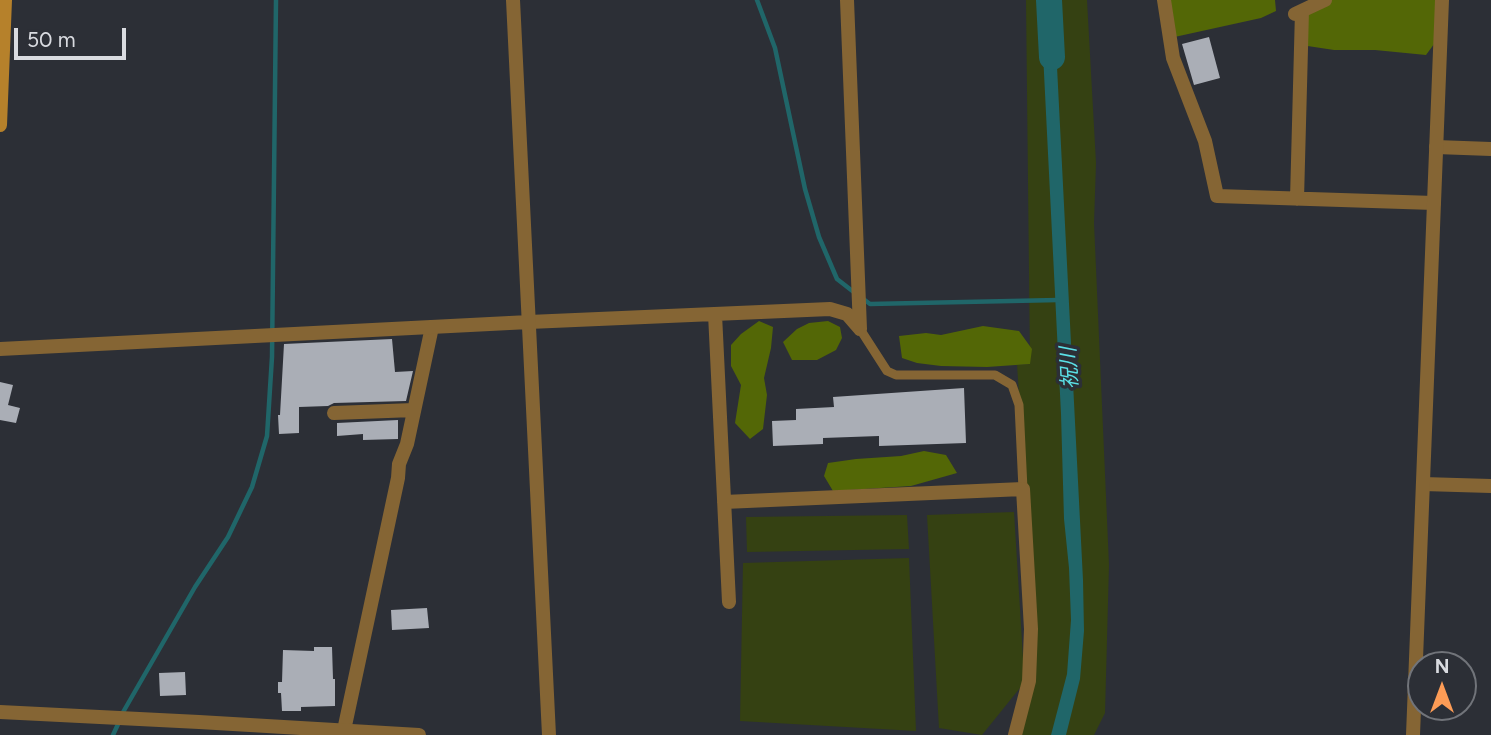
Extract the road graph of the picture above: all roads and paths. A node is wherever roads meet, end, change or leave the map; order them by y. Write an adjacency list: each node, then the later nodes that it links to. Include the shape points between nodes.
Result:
1 (5, 0): 7 (main road)
2 (513, 0): 13 (street)
3 (847, 0): 15 (street)
4 (1164, 0): 10 (street, via 1173,58 1205,141 1217,196)
5 (1325, 0): 10 (street, via 1298,13)
6 (1442, 0): 8 (street)
7 (0, 125)
8 (1436, 147): 9 (street); 11 (street)
9 (1491, 149)
10 (1297, 199): 11 (street)
11 (1434, 203): 19 (street)
12 (715, 314): 13 (street); 15 (street, via 830,309 847,314); 22 (street)
13 (529, 322): 14 (street); 27 (street)
14 (432, 327): 16 (street); 17 (street)
15 (860, 329): 21 (lane, via 887,371 895,375 995,375 1012,385 1019,405)
16 (0, 349)
17 (414, 410): 18 (street); 25 (street)
18 (334, 413)
19 (1423, 484): 20 (street); 29 (street)
20 (1491, 486)
21 (1023, 489): 22 (street); 28 (street, via 1031,629 1029,681)
22 (724, 502): 23 (street)
23 (729, 602)
24 (0, 712): 25 (street)
25 (343, 733): 26 (street)
26 (419, 735)
27 (549, 735)
28 (1016, 735)
29 (1413, 735)

